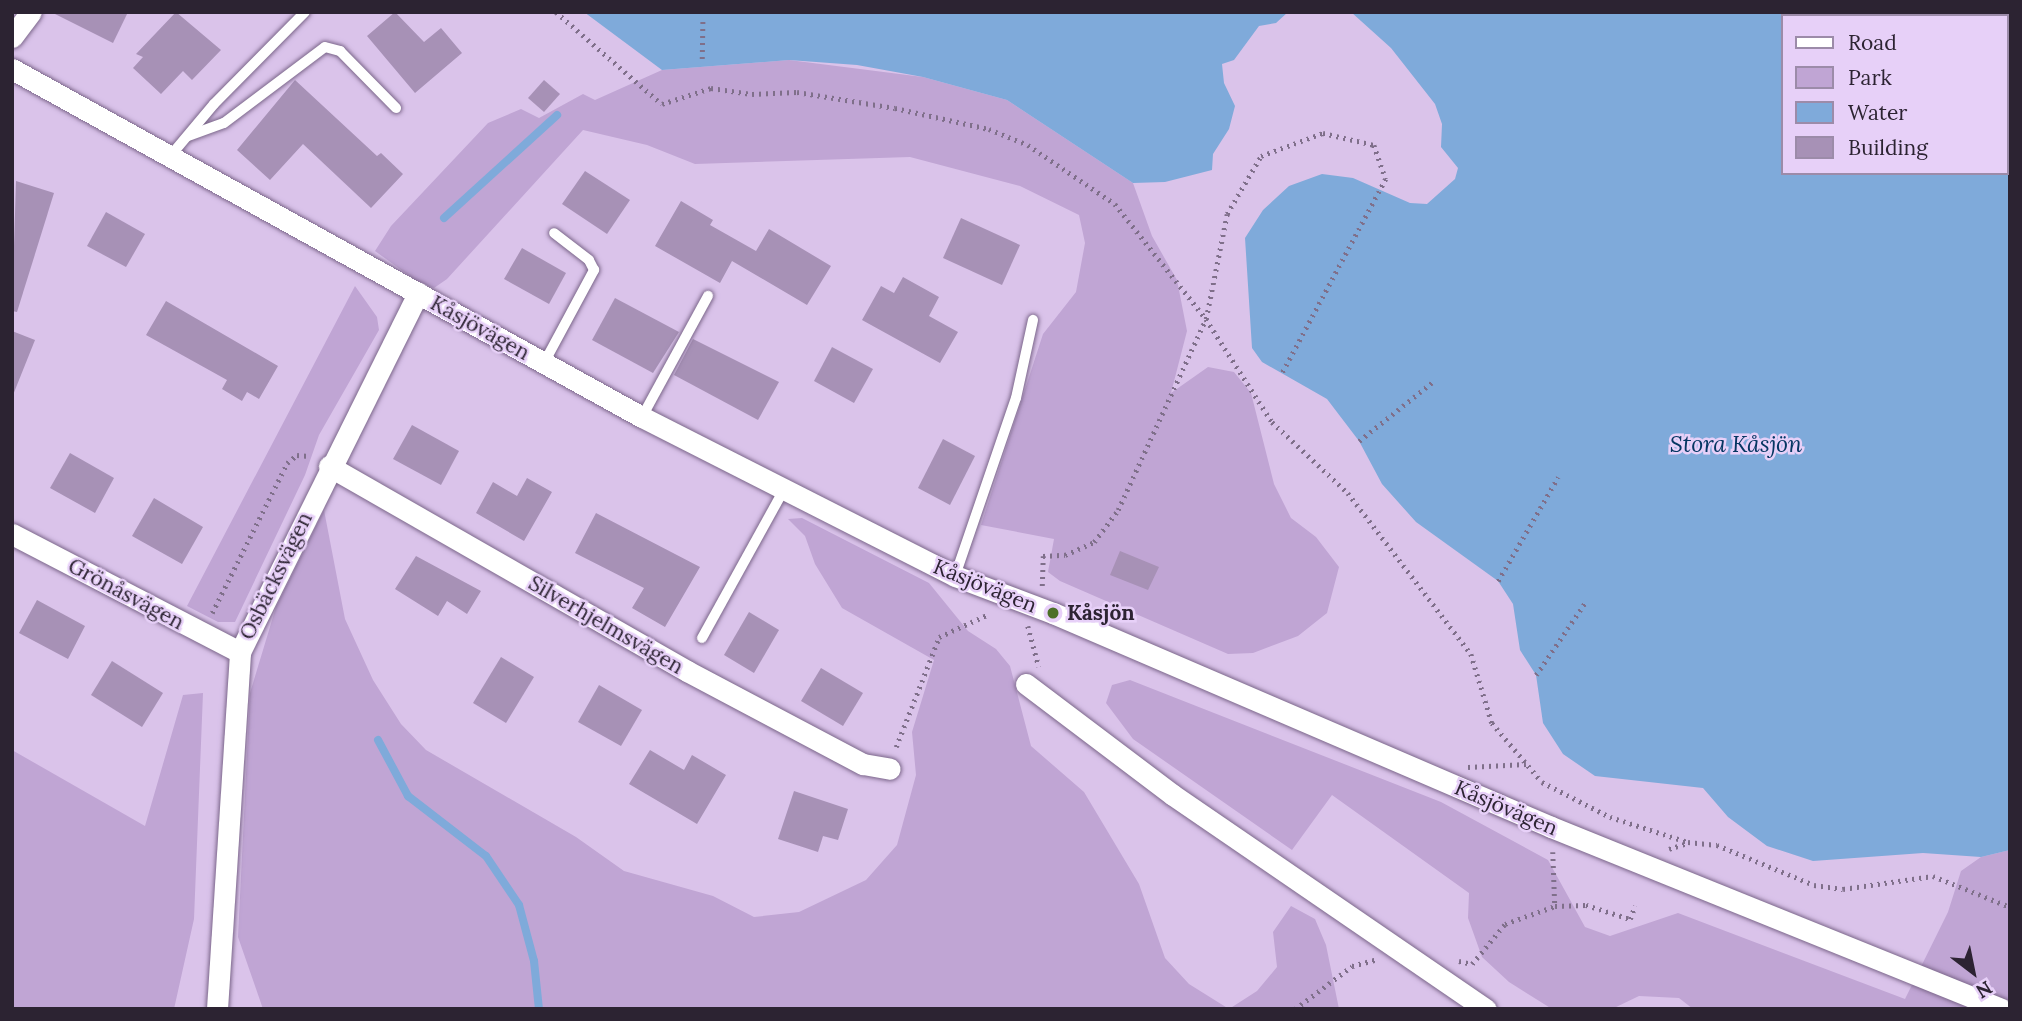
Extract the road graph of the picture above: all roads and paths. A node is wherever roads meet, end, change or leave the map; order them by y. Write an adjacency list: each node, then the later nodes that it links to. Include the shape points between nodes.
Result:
1 (31, 12): 5 (street)
2 (305, 12): 9 (lane)
3 (556, 12): 14 (path, via 662,104 711,88 752,94 797,92 989,129 1028,145 1115,204)
4 (703, 20): 6 (path)
5 (12, 37)
6 (702, 58)
7 (12, 69): 10 (street, Kåsjövägen)
8 (396, 108): 9 (lane, via 340,51 325,47 224,123)
9 (188, 136): 10 (lane)
10 (172, 154): 12 (street, Kåsjövägen)
11 (554, 233): 16 (lane, via 589,260 594,270)
12 (418, 293): 16 (street, Kåsjövägen); 21 (street, Osbäcksvägen)
13 (708, 296): 19 (lane)
14 (1206, 319): 17 (path, via 1227,214 1261,156 1323,133 1374,145 1386,179); 28 (path, via 1118,510 1094,542 1065,555 1043,555 1041,587); 34 (path, via 1272,422 1348,493 1471,654 1492,723)
15 (1033, 320): 25 (lane, via 1016,398)
16 (544, 363): 19 (street, Kåsjövägen)
17 (1282, 374)
18 (1434, 381): 20 (path)
19 (642, 416): 23 (street, Kåsjövägen)
20 (1359, 441)
21 (329, 466): 29 (path, via 306,454 287,463); 31 (street, Osbäcksvägen); 35 (street, Silverhjelmsvägen, via 687,671 863,764)
22 (1558, 477): 26 (path)
23 (783, 491): 25 (street, Kåsjövägen); 30 (lane)
24 (12, 534): 31 (street, Grönåsvägen)
25 (955, 576): 28 (street, Kåsjövägen)
26 (1498, 581)
27 (1586, 603): 32 (path)
28 (1032, 606): 33 (path, via 1029,639 1039,655 1039,671); 35 (path, via 1015,620 980,616 939,637); 36 (street, Kåsjövägen)
29 (207, 624)
30 (702, 638)
31 (240, 652): 45 (street, Osbäcksvägen)
32 (1536, 675)
33 (1026, 684): 43 (street, via 1173,795)
34 (1527, 764): 36 (path, via 1474,765); 38 (path, via 1542,782 1610,817)
35 (890, 769)
36 (1439, 780): 37 (street, Kåsjövägen)
37 (1551, 827): 40 (path); 48 (street, Kåsjövägen)
38 (1688, 842): 39 (path); 42 (path, via 1717,845 1814,885 1843,889 1934,876)
39 (1668, 850)
40 (1555, 906): 41 (path, via 1586,905 1630,919); 44 (path, via 1505,925 1472,964)
41 (1635, 906)
42 (2010, 907)
43 (1405, 952): 46 (path, via 1352,966); 47 (street)
44 (1453, 960)
45 (217, 1009)
46 (1295, 1009)
47 (1486, 1009)
48 (2002, 1009)

